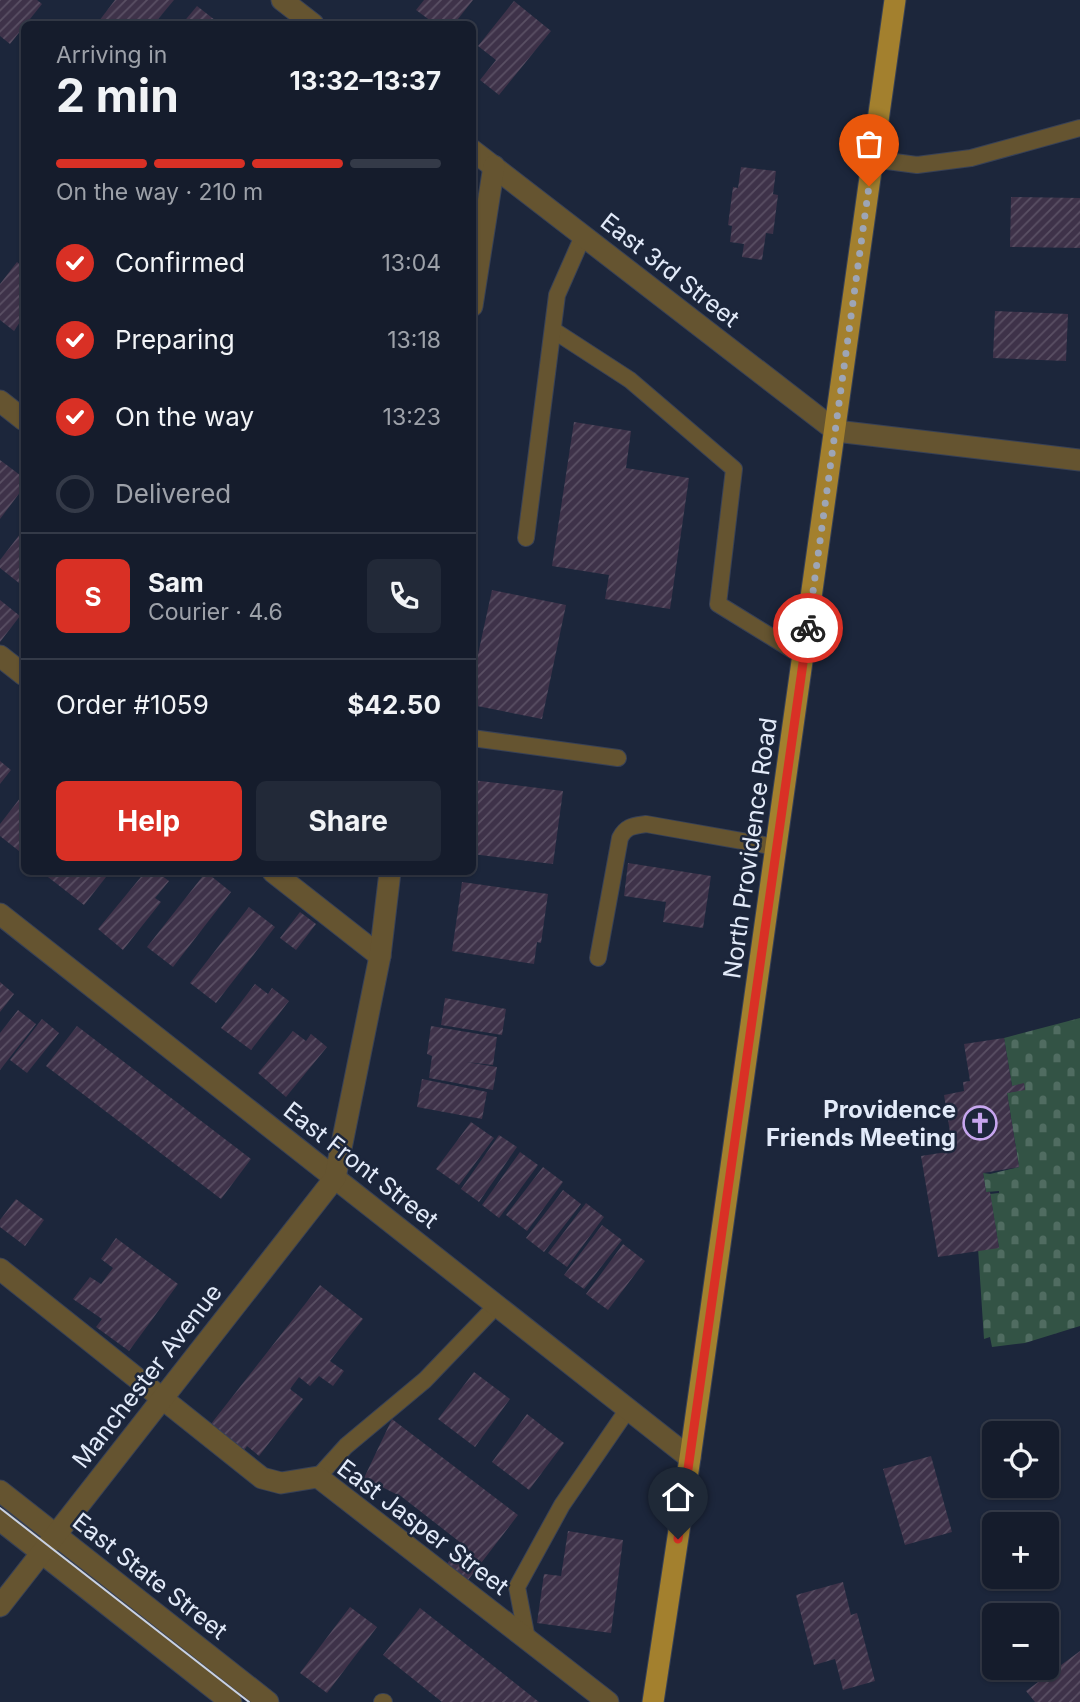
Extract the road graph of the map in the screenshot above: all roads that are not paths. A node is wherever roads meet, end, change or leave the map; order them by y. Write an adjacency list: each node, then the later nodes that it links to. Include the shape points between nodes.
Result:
1 (282, 0): 3 (street)
2 (895, 0): 6 (main road, North Providence Road)
3 (309, 21)
4 (1080, 128): 6 (lane, via 971,158 917,165)
5 (476, 153): 7 (street, East 3rd Street)
6 (872, 159): 13 (main road, North Providence Road)
7 (494, 166): 8 (street, East 3rd Street); 9 (street)
8 (583, 236): 10 (lane, via 557,295); 13 (street, East 3rd Street)
9 (476, 281)
10 (553, 330): 15 (lane); 17 (lane, via 630,380 734,469 718,604)
11 (0, 401): 12 (street)
12 (21, 418)
13 (836, 431): 14 (street); 17 (main road, North Providence Road)
14 (1080, 460)
15 (526, 538)
16 (0, 656): 18 (street)
17 (804, 657): 21 (main road, North Providence Road)
18 (21, 673)
19 (476, 739): 20 (lane)
20 (618, 758)
21 (776, 848): 26 (lane, via 646,824 624,830); 32 (main road, North Providence Road)
22 (277, 875): 25 (street)
23 (390, 875): 25 (street)
24 (0, 914): 27 (street, East Front Street)
25 (380, 956): 27 (street)
26 (598, 958)
27 (335, 1178): 29 (street, East Front Street); 30 (street, Manchester Avenue)
28 (0, 1269): 30 (street, East Jasper Street)
29 (497, 1305): 31 (street, East Front Street); 33 (lane, via 425,1380 346,1446)
30 (161, 1398): 33 (street, East Jasper Street, via 262,1478 281,1483); 36 (street, Manchester Avenue)
31 (628, 1409): 32 (street, East Front Street); 38 (lane, via 562,1505 517,1587)
32 (690, 1458): 42 (main road, North Providence Road)
33 (318, 1477): 38 (street, East Jasper Street)
34 (0, 1491): 36 (street, East State Street)
35 (0, 1520): 36 (street, East State Street)
36 (50, 1545): 37 (street, Manchester Avenue); 39 (street, East State Street); 40 (street, East State Street)
37 (0, 1606)
38 (527, 1639): 41 (street, East Jasper Street)
39 (231, 1702)
40 (268, 1702)
41 (608, 1702)
42 (653, 1702)

